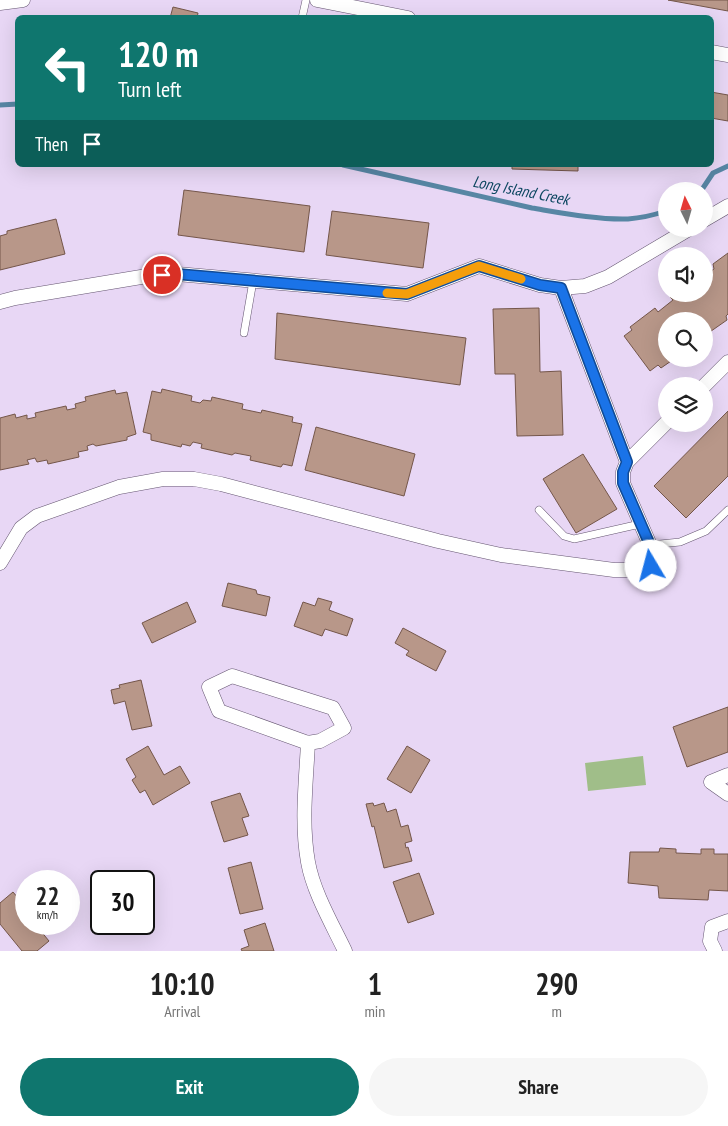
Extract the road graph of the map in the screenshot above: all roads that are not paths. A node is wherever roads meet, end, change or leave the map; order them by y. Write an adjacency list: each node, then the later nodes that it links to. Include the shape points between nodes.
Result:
1 (23, 0): 4 (street)
2 (306, 0): 5 (lane)
3 (317, 0): 6 (street)
4 (0, 3)
5 (303, 15)
6 (393, 15)
7 (714, 53): 8 (street)
8 (728, 55)
9 (728, 206): 10 (street)
10 (713, 215)
11 (674, 238): 13 (street, via 608,277 585,286)
12 (252, 281): 13 (street, via 407,294 479,266 540,285); 14 (street, via 177,274 147,276); 15 (lane)
13 (561, 288): 19 (street)
14 (0, 302)
15 (244, 333)
16 (728, 362): 17 (street)
17 (713, 377)
18 (658, 431): 19 (street)
19 (627, 462): 22 (street, via 623,483)
20 (540, 510): 22 (lane, via 564,536 574,539)
21 (728, 510): 23 (lane, via 706,530 680,542)
22 (640, 524): 23 (street)
23 (650, 545): 24 (street, via 651,566 634,570 501,555 221,484 194,479 162,479 118,487 37,516 21,528)
24 (0, 563)
25 (308, 743): 25 (street, via 219,711 209,687 232,676 333,708 344,728 320,741); 29 (street, via 304,826 308,864)
26 (728, 775): 27 (street, via 711,782)
27 (728, 794)
28 (728, 921): 30 (street, via 712,927 710,941)
29 (344, 951)
30 (715, 951)

